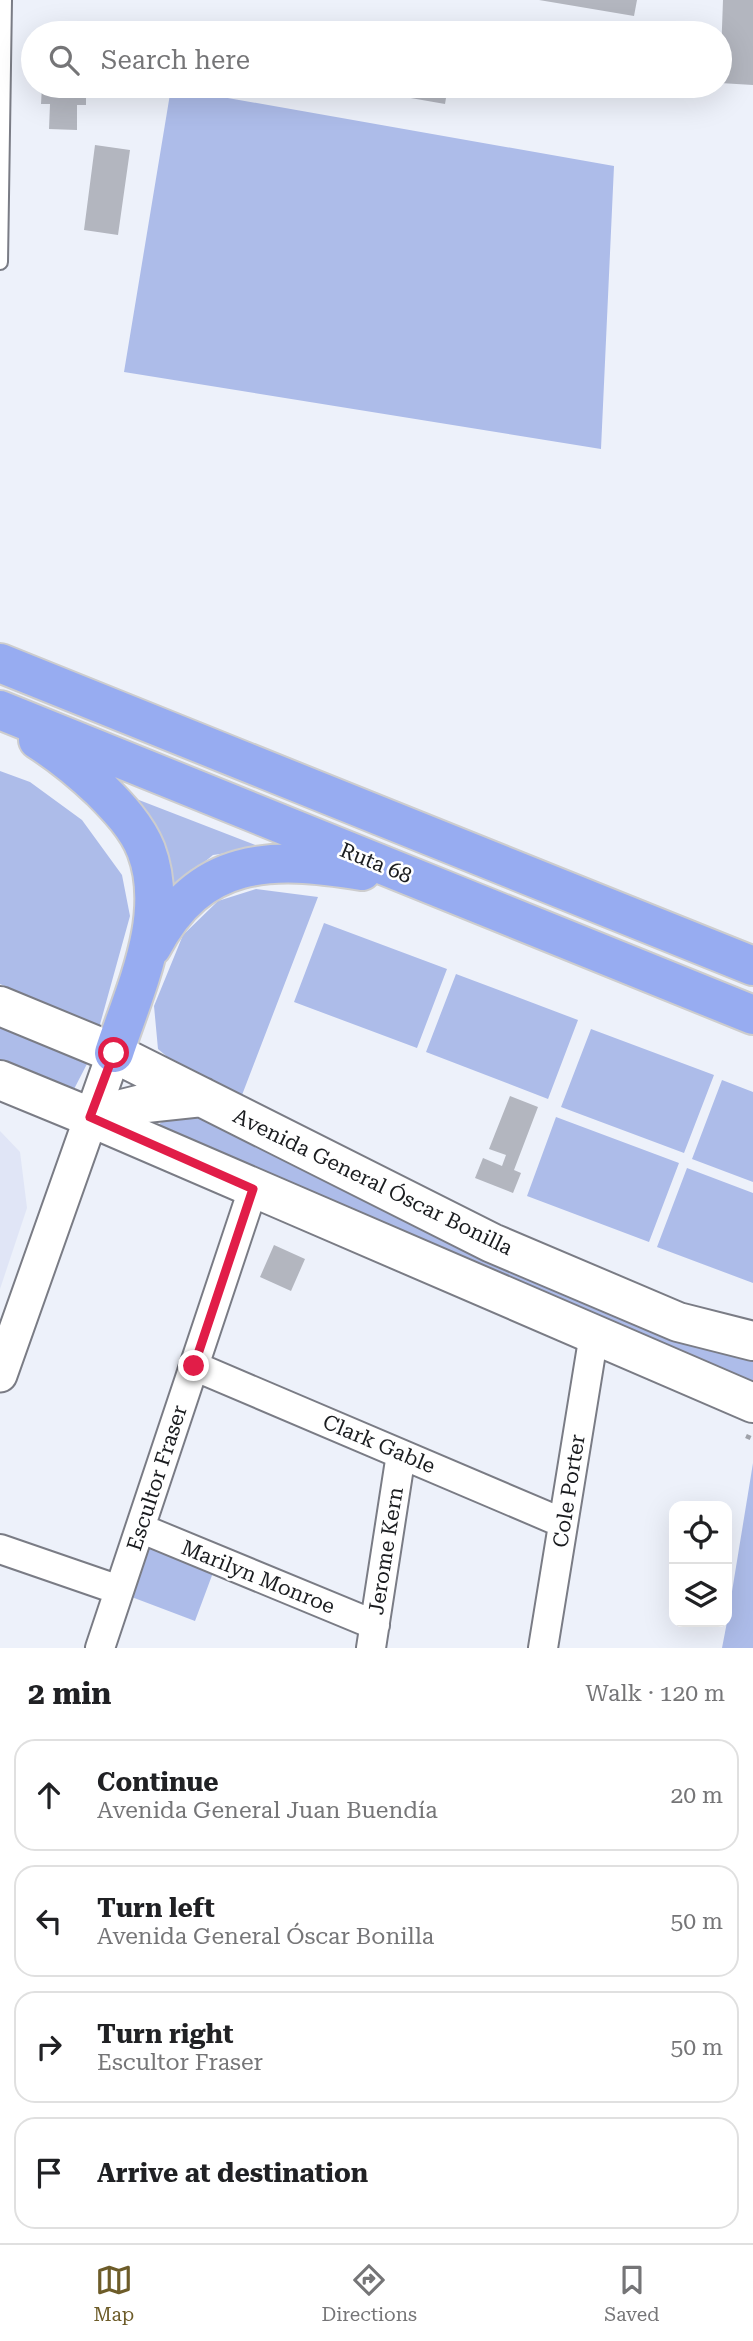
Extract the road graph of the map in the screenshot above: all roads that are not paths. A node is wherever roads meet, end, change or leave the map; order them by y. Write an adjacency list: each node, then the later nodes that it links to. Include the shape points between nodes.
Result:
1 (4, 0): 2 (lane)
2 (0, 261)
3 (0, 663): 8 (highway)
4 (0, 710): 6 (highway, Ruta 68)
5 (0, 717): 7 (highway, via 48,746 93,782 141,841 154,896)
6 (423, 882): 7 (highway, via 300,864 243,867 183,901); 10 (highway, Ruta 68)
7 (143, 965): 11 (highway)
8 (753, 966)
9 (0, 1006): 11 (main road, Avenida General Óscar Bonilla)
10 (753, 1015)
11 (114, 1053): 13 (main road, Avenida General Óscar Bonilla); 14 (street)
12 (0, 1080): 14 (main road)
13 (202, 1097): 14 (main road, via 146,1103); 16 (main road, Avenida General Óscar Bonilla)
14 (90, 1117): 15 (main road); 19 (street)
15 (253, 1189): 17 (main road); 21 (street, Escultor Fraser)
16 (492, 1243): 17 (main road); 20 (main road, Avenida General Óscar Bonilla, via 678,1322)
17 (423, 1261): 18 (main road)
18 (594, 1334): 23 (main road); 25 (street, Cole Porter)
19 (7, 1336): 22 (street)
20 (753, 1341)
21 (194, 1366): 24 (street, Clark Gable); 26 (street, Escultor Fraser)
22 (0, 1375)
23 (750, 1420)
24 (401, 1454): 25 (street, Clark Gable); 29 (street, Jerome Kern)
25 (564, 1523): 31 (street, Cole Porter)
26 (141, 1528): 28 (street, Escultor Fraser); 29 (street, Marilyn Monroe)
27 (0, 1549): 28 (street)
28 (120, 1590): 30 (street, Escultor Fraser)
29 (373, 1637)
30 (100, 1648)
31 (543, 1648)

